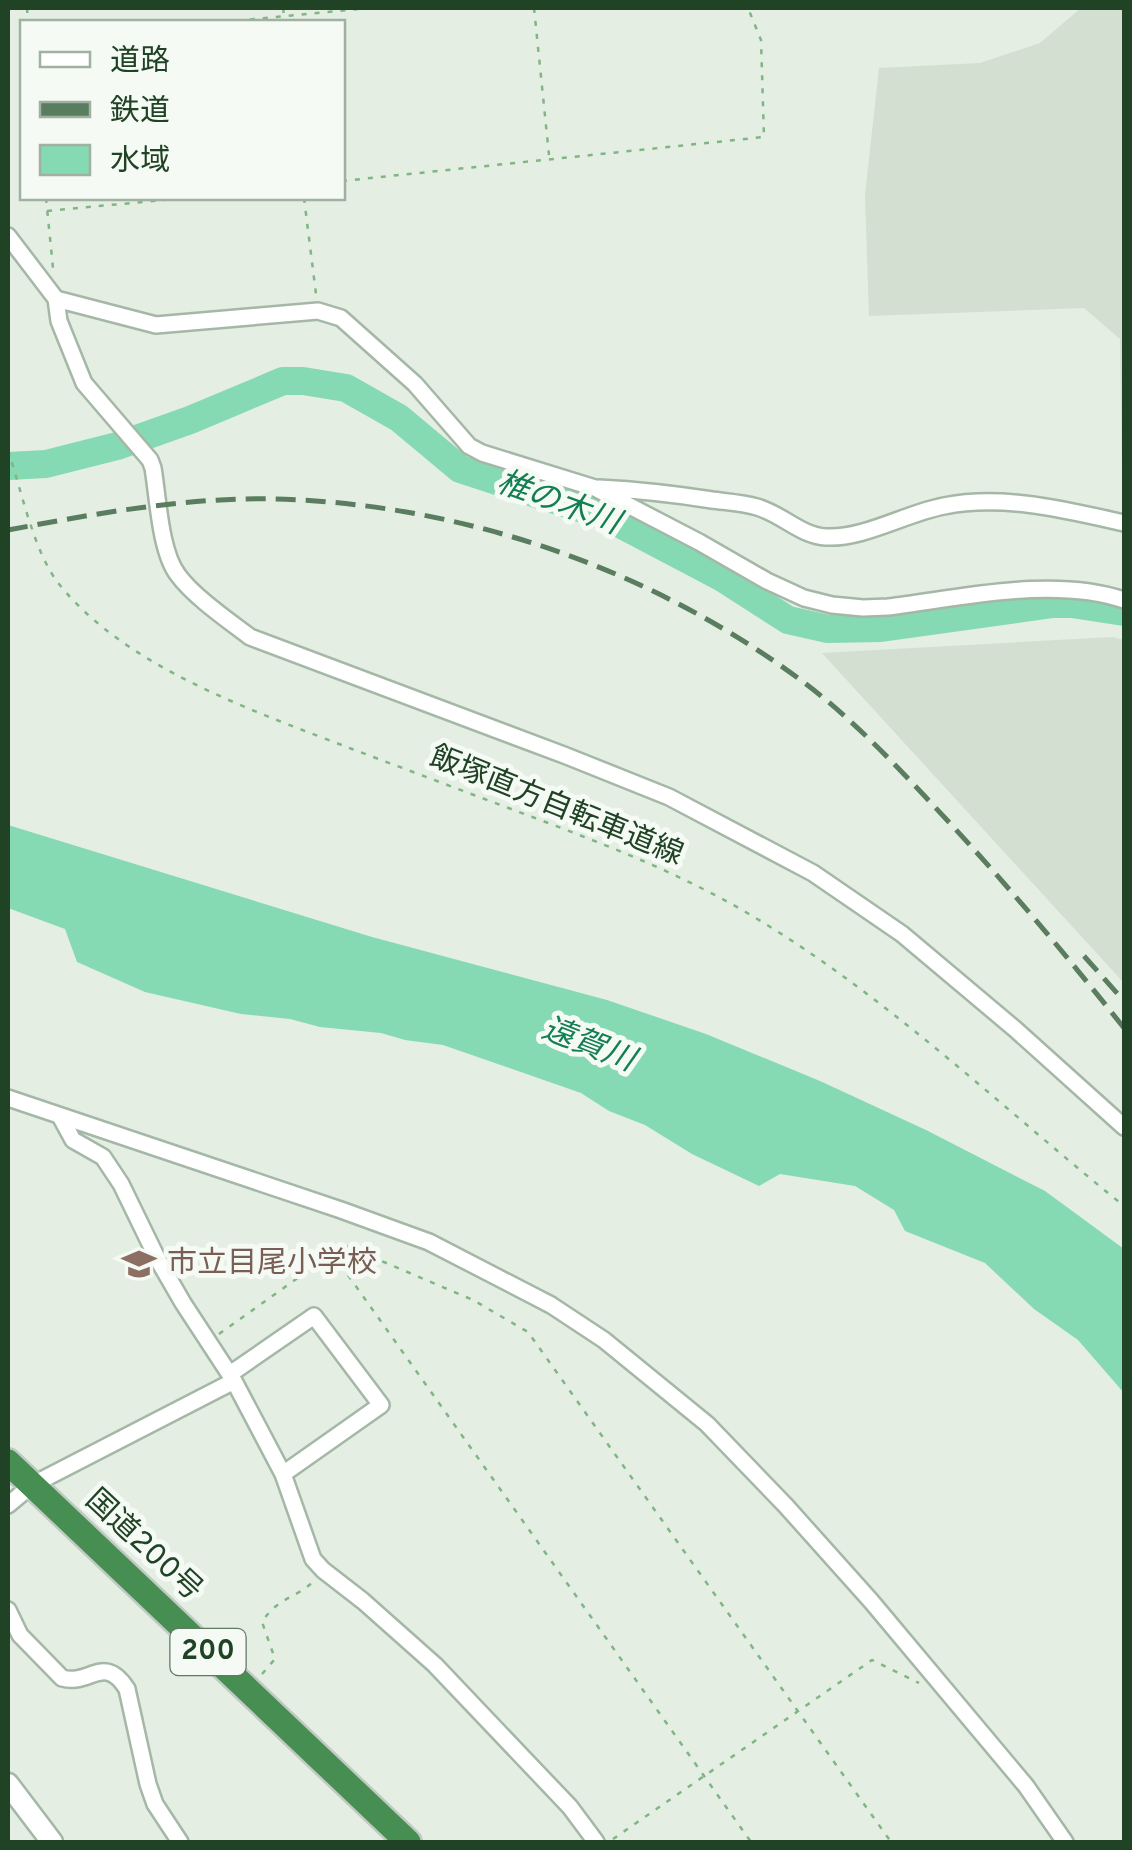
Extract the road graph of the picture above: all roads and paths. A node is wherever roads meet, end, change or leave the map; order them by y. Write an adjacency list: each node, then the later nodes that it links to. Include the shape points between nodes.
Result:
1 (284, 8): 5 (path)
2 (370, 8): 5 (path)
3 (534, 8): 8 (path)
4 (748, 8): 8 (path, via 761,40 764,137)
5 (284, 16): 6 (path); 7 (path)
6 (244, 20)
7 (285, 20)
8 (549, 158): 9 (path)
9 (345, 182)
10 (46, 200): 13 (path)
11 (163, 200): 13 (path)
12 (304, 200): 16 (path)
13 (47, 211): 15 (path)
14 (8, 236): 15 (street)
15 (56, 299): 16 (street, via 156,325); 23 (street, via 84,384 153,468 177,575 220,615 250,637 669,798 812,874 902,934)
16 (318, 311): 18 (street, via 340,318 415,384 469,446)
17 (8, 452): 24 (path, 飯塚直方自転車道線, via 55,580 114,636 175,676 256,712 598,842 749,914 888,1009)
18 (594, 488): 19 (street, via 756,506 823,538 935,507 986,501); 20 (street, via 767,582 832,605 888,607 1042,588)
19 (1124, 523)
20 (1124, 600)
21 (8, 1098): 22 (street)
22 (61, 1118): 26 (street, via 73,1140 112,1168); 46 (street, via 428,1242 604,1340 707,1424 786,1506 1026,1786)
23 (1124, 1127)
24 (1124, 1206)
25 (332, 1252): 26 (path); 36 (path, via 344,1245 473,1300 528,1332); 37 (path)
26 (209, 1341): 27 (street)
27 (232, 1378): 29 (street); 29 (street, via 314,1316 381,1405); 30 (street)
28 (8, 1462): 30 (highway, 国道200号 / 200)
29 (284, 1474): 32 (street, via 313,1559)
30 (32, 1485): 31 (street); 35 (highway, 国道200号 / 200)
31 (8, 1505)
32 (323, 1570): 35 (path, via 307,1588 274,1605 262,1622 275,1660); 42 (street, via 436,1665)
33 (8, 1610): 40 (street, via 20,1635 62,1678 107,1671 121,1679 155,1804)
34 (921, 1684): 36 (path, via 872,1660)
35 (247, 1690): 41 (highway, 国道200号 / 200)
36 (798, 1711): 37 (path); 45 (path)
37 (704, 1776): 43 (path); 44 (path)
38 (8, 1784): 39 (street)
39 (52, 1842)
40 (180, 1842)
41 (408, 1842)
42 (596, 1842)
43 (608, 1842)
44 (751, 1842)
45 (891, 1842)
46 (1065, 1842)

